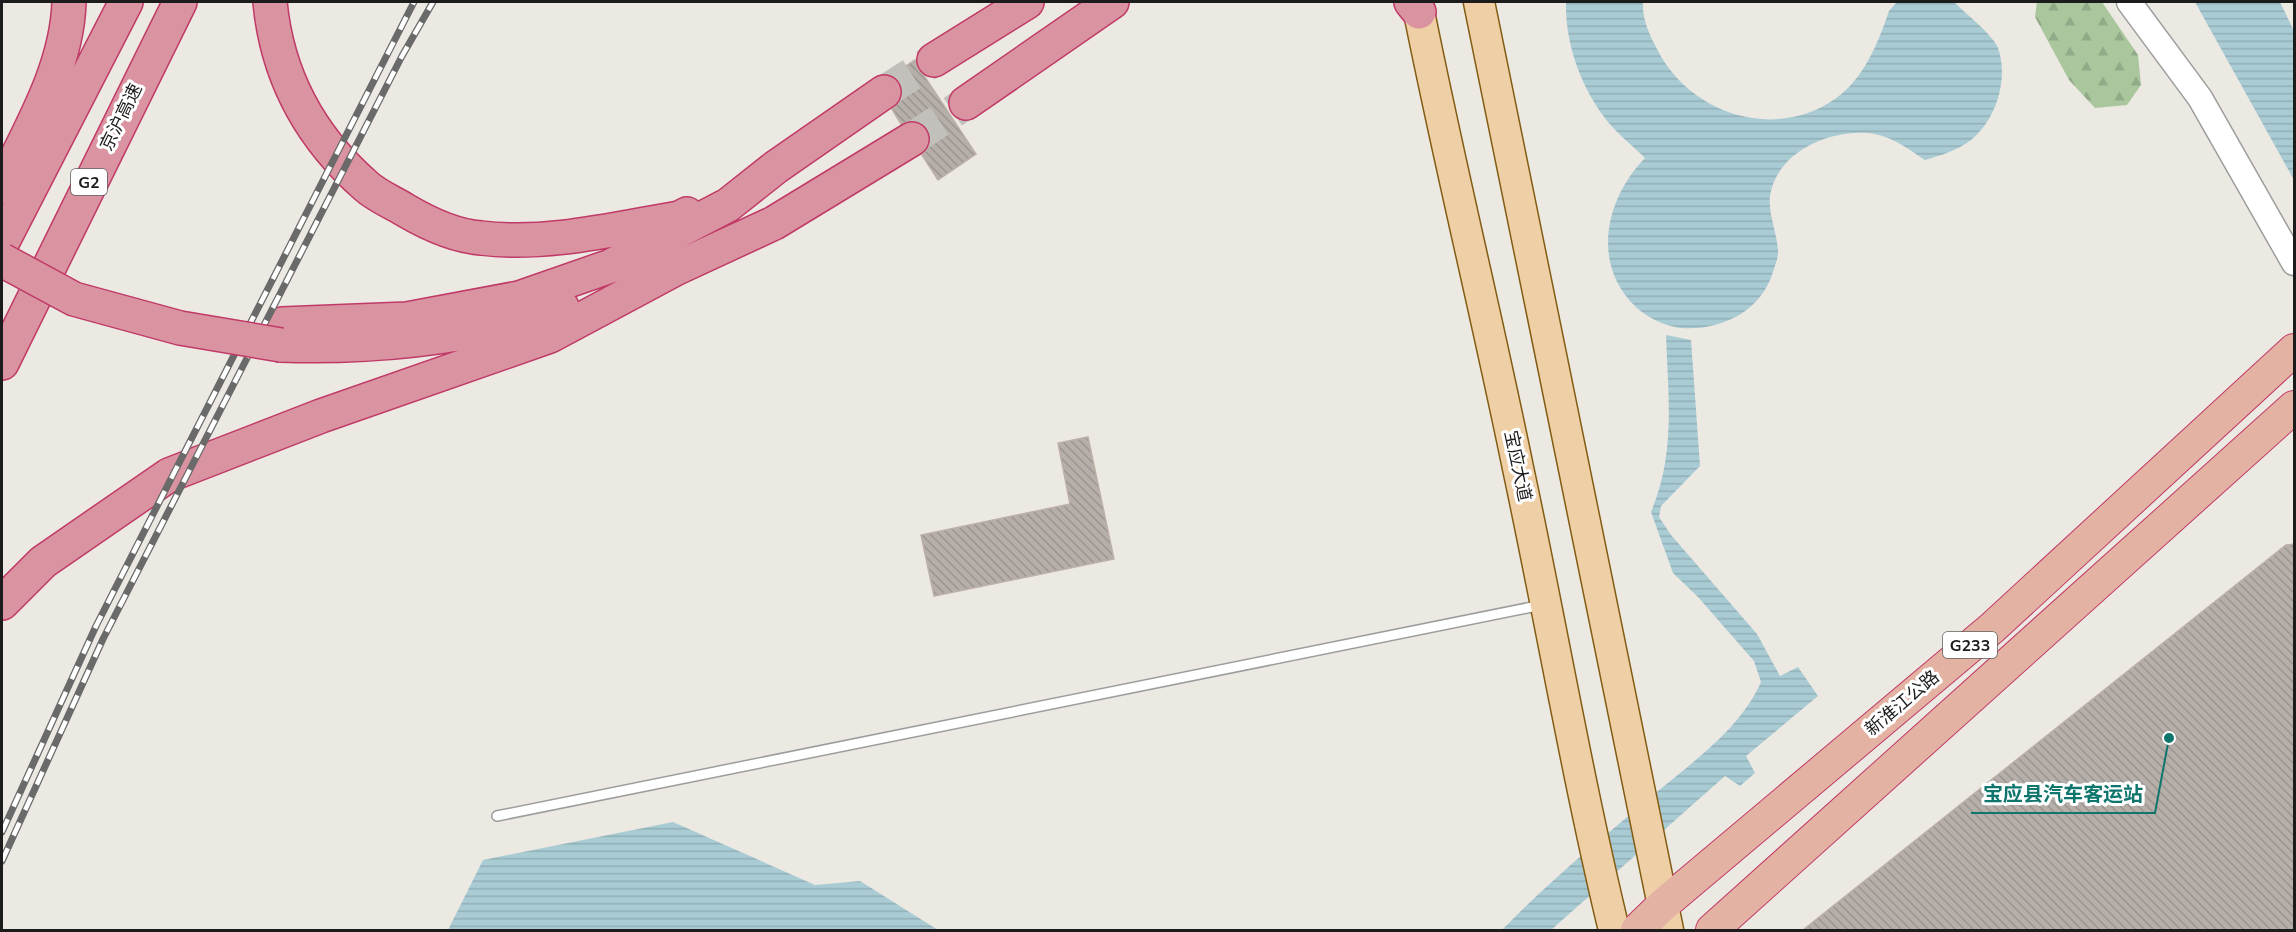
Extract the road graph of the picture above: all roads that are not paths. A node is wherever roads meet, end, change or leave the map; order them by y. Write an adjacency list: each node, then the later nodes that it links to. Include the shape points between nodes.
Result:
1 (69, 2): 15 (highway, via 60,55 47,92)
2 (126, 2): 16 (highway)
3 (180, 2): 22 (highway, 京沪高速 / G2)
4 (270, 2): 14 (highway, via 273,37 295,99 323,141 367,187 428,224 479,238 542,241 679,218)
5 (1027, 2): 10 (highway)
6 (1112, 2): 12 (highway)
7 (1479, 2): 27 (main road)
8 (2129, 2): 18 (street, via 2200,98)
9 (1416, 5): 25 (main road, 宝应大道)
10 (934, 60)
11 (884, 92): 14 (highway)
12 (966, 103)
13 (912, 139): 19 (highway, via 774,223)
14 (776, 167): 20 (highway, via 728,205 687,228 611,266 519,298 407,320)
15 (2, 187)
16 (2, 244): 20 (highway, via 90,286)
17 (2, 260): 20 (highway, bridge, via 74,298 180,328)
18 (2295, 263)
19 (677, 268): 20 (highway, via 520,322 413,342 340,347); 24 (highway, via 550,336 321,416 168,475 43,562)
20 (282, 334)
21 (2295, 350): 27 (highway, 新淮江公路 / G233, via 1992,628)
22 (2, 363)
23 (2295, 406): 30 (highway, G233)
24 (2, 603)
25 (1547, 604): 26 (lane); 28 (main road, 宝应大道)
26 (497, 816)
27 (1666, 917): 29 (highway, 新淮江公路 / G233)
28 (1611, 920)
29 (1637, 930)
30 (1712, 930)

